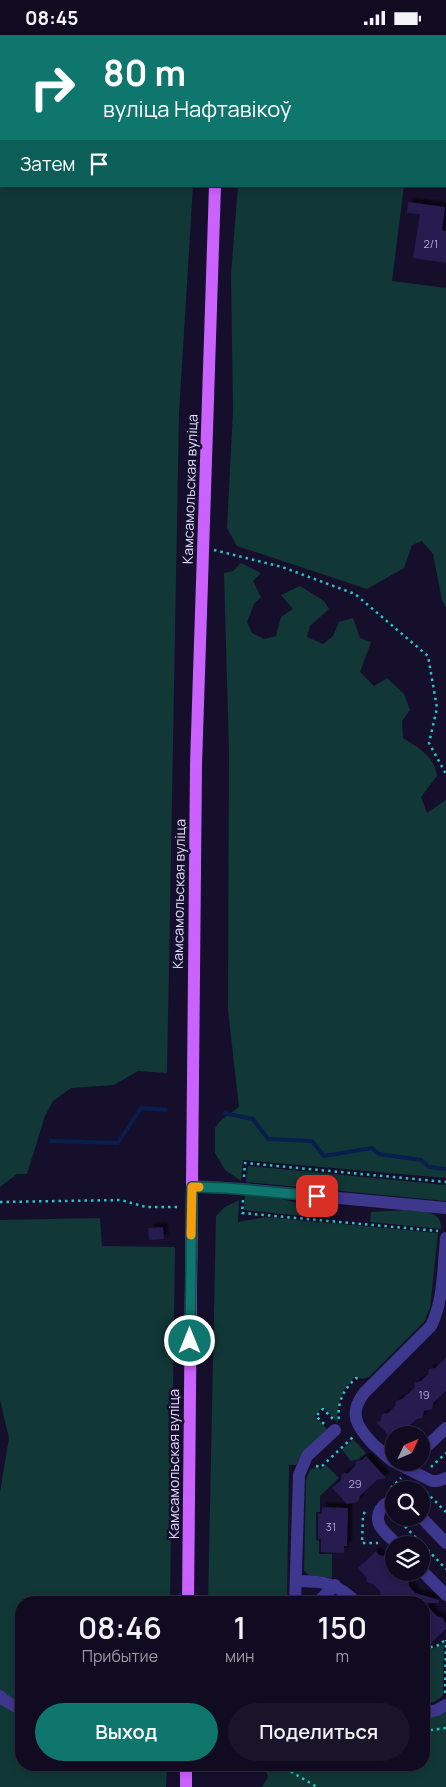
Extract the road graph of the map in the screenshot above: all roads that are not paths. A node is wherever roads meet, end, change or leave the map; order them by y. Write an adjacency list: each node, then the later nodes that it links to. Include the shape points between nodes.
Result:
1 (215, 187): 2 (main road, Камсамольская вуліца, via 196,765)
2 (192, 1187): 3 (street); 19 (main road, Камсамольская вуліца)
3 (446, 1208)
4 (443, 1236): 8 (street, via 439,1303 431,1326 364,1393 356,1406 359,1428)
5 (336, 1427): 16 (street, via 307,1457 298,1475)
6 (446, 1427): 7 (street)
7 (430, 1443)
8 (385, 1455)
9 (415, 1471): 10 (street, via 432,1481 438,1481)
10 (443, 1474)
11 (385, 1505): 13 (street, via 380,1509 378,1520)
12 (430, 1526): 14 (street)
13 (389, 1536)
14 (446, 1543)
15 (430, 1579): 18 (street)
16 (296, 1581): 17 (street); 20 (street)
17 (335, 1585): 21 (street); 22 (street)
18 (446, 1595)
19 (188, 1596)
20 (295, 1596)
21 (324, 1596)
22 (349, 1596)
23 (0, 1696): 25 (street)
24 (445, 1701): 26 (street, via 437,1710)
25 (15, 1706)
26 (430, 1712)
27 (186, 1771): 28 (main road)
28 (186, 1787)

